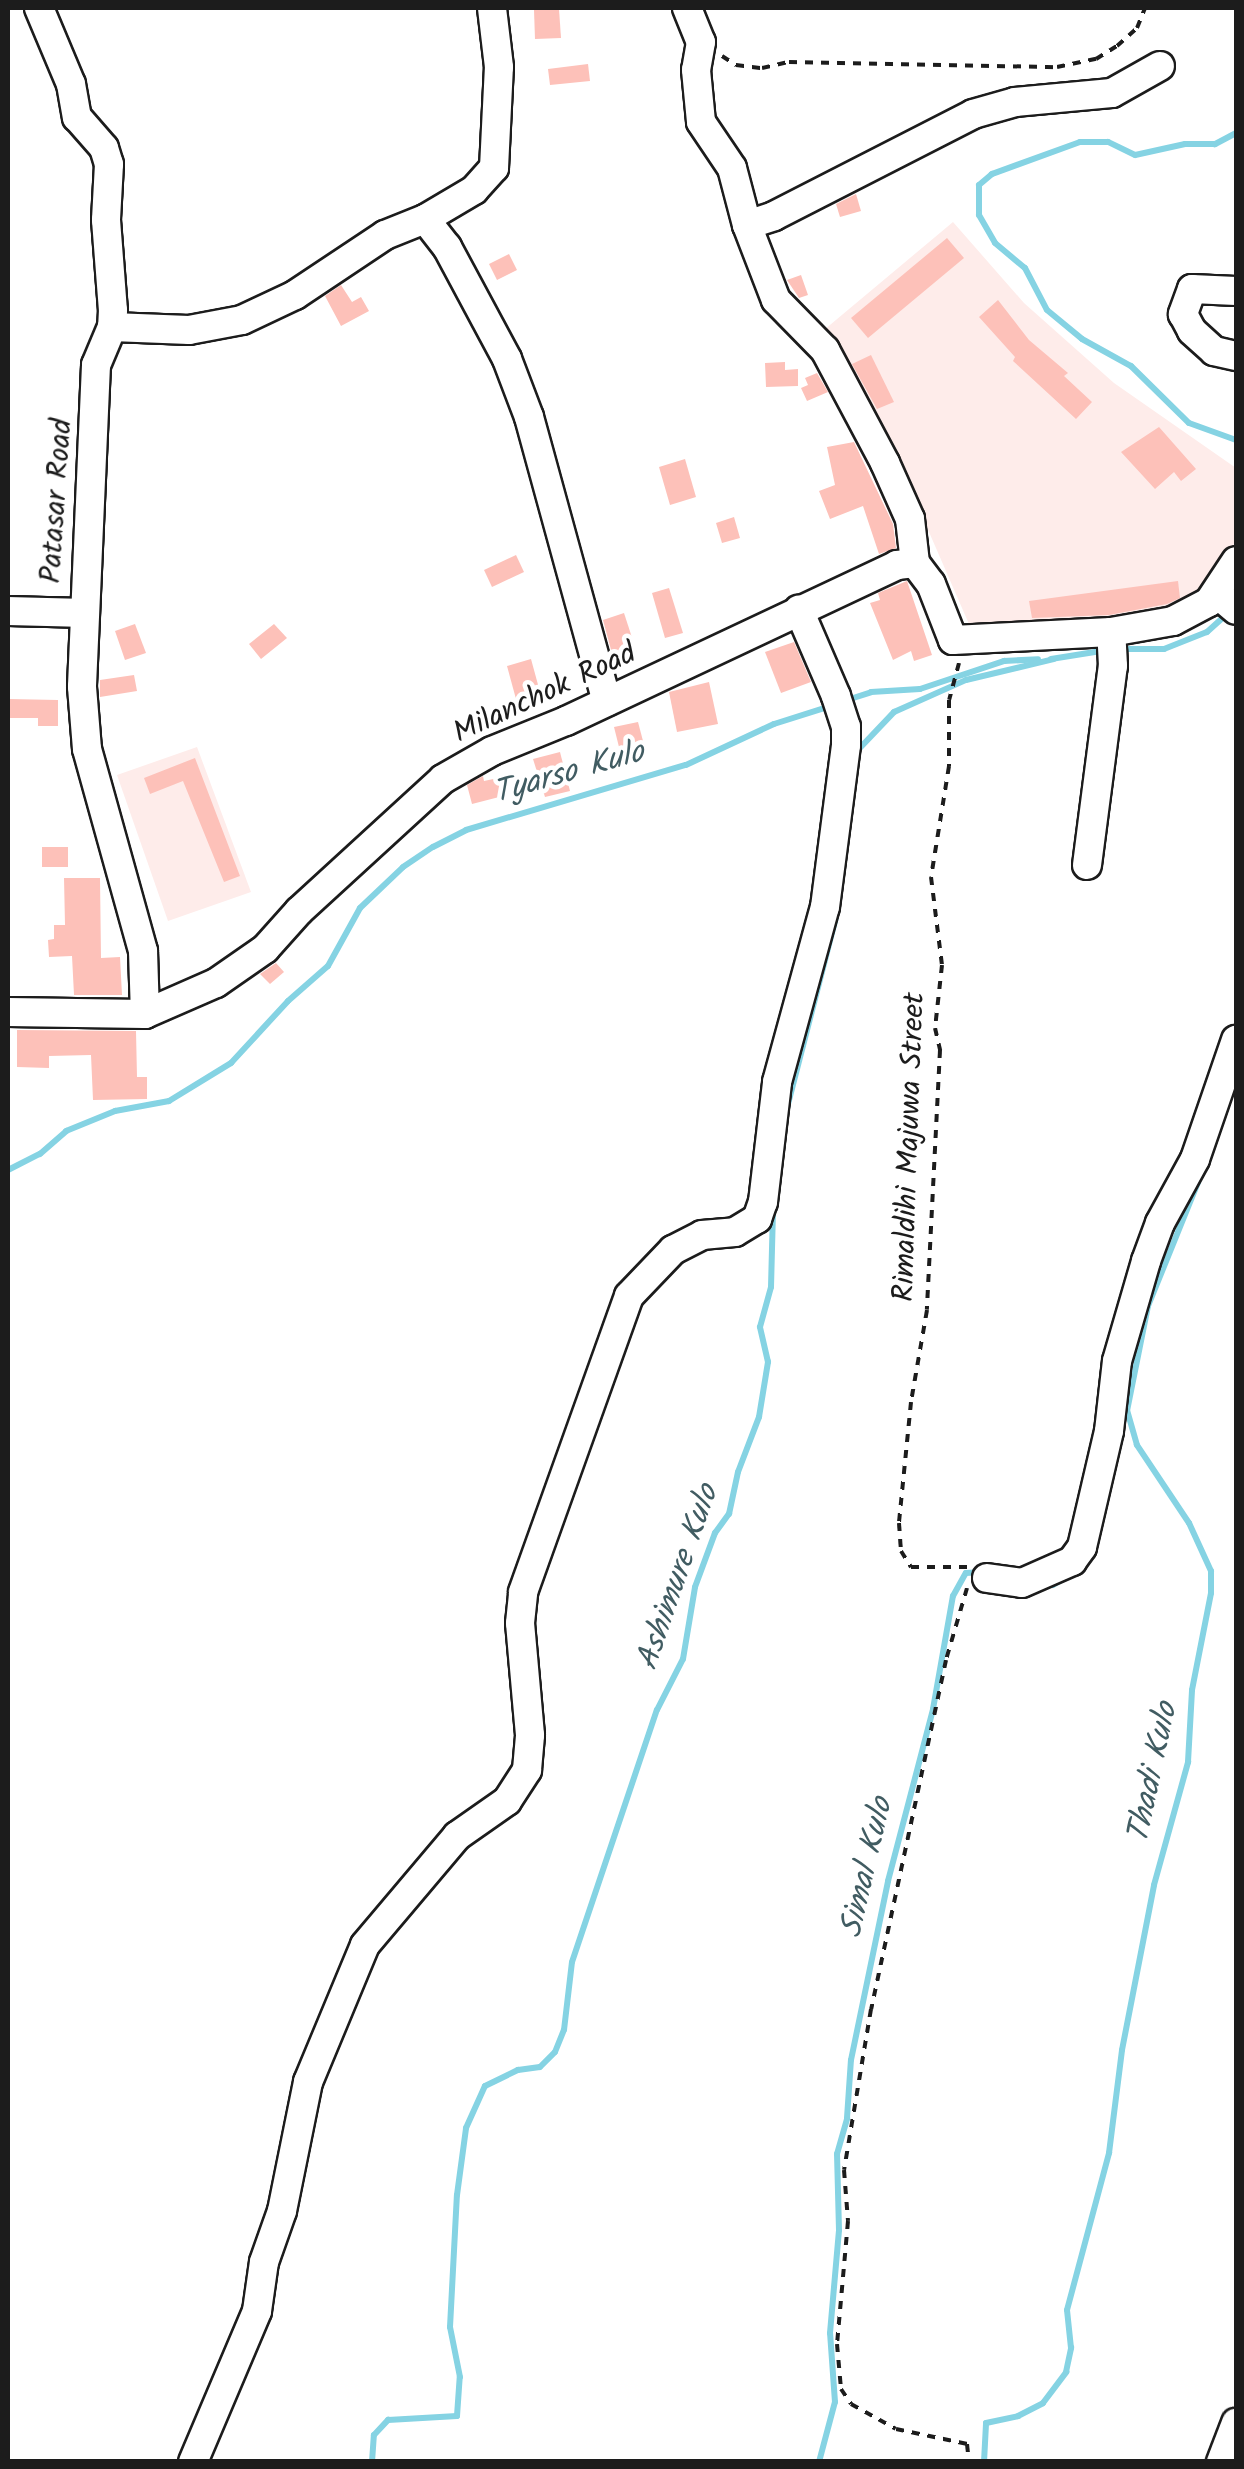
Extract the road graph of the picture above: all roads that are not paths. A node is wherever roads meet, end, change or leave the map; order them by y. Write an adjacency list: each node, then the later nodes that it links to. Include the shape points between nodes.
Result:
1 (39, 8): 8 (street, Patasar Road, via 71,84 76,117 108,158)
2 (492, 8): 5 (street, via 498,68 494,168 474,190)
3 (687, 8): 6 (street, via 698,56 701,122 732,168)
4 (1160, 66): 6 (street, via 1112,94 1015,102 973,114)
5 (425, 219): 8 (street, via 385,235 294,295 242,320 189,330); 17 (street, via 507,359 529,417)
6 (747, 225): 11 (street, via 776,300 825,350 885,463 910,519)
7 (1236, 291): 9 (street, via 1192,289 1183,314 1214,351)
8 (112, 328): 15 (street, Patasar Road, via 96,365)
9 (1236, 356)
10 (1236, 561): 12 (street)
11 (915, 562): 14 (street, Milanchok Road); 16 (street, via 954,640)
12 (1226, 602): 16 (street, via 1173,621)
13 (8, 610): 15 (street)
14 (799, 610): 17 (street, Milanchok Road); 24 (street, via 846,727 825,906 778,1082 757,1219 673,1250 629,1296 523,1592 528,1770 507,1801 456,1836 366,1944 308,2082 258,2311)
15 (82, 613): 20 (street, Patasar Road, via 88,748 142,951)
16 (1110, 632): 18 (street, via 1113,666)
17 (607, 702): 20 (street, Milanchok Road, via 442,779 265,949 216,983)
18 (1087, 865)
19 (8, 1012): 20 (street)
20 (145, 1014)
21 (1236, 1040): 22 (street, via 1195,1159 1146,1261 1117,1361 1109,1431 1082,1548 1072,1562 1035,1578)
22 (980, 1572)
23 (1236, 2423): 25 (street)
24 (193, 2462)
25 (1221, 2462)

